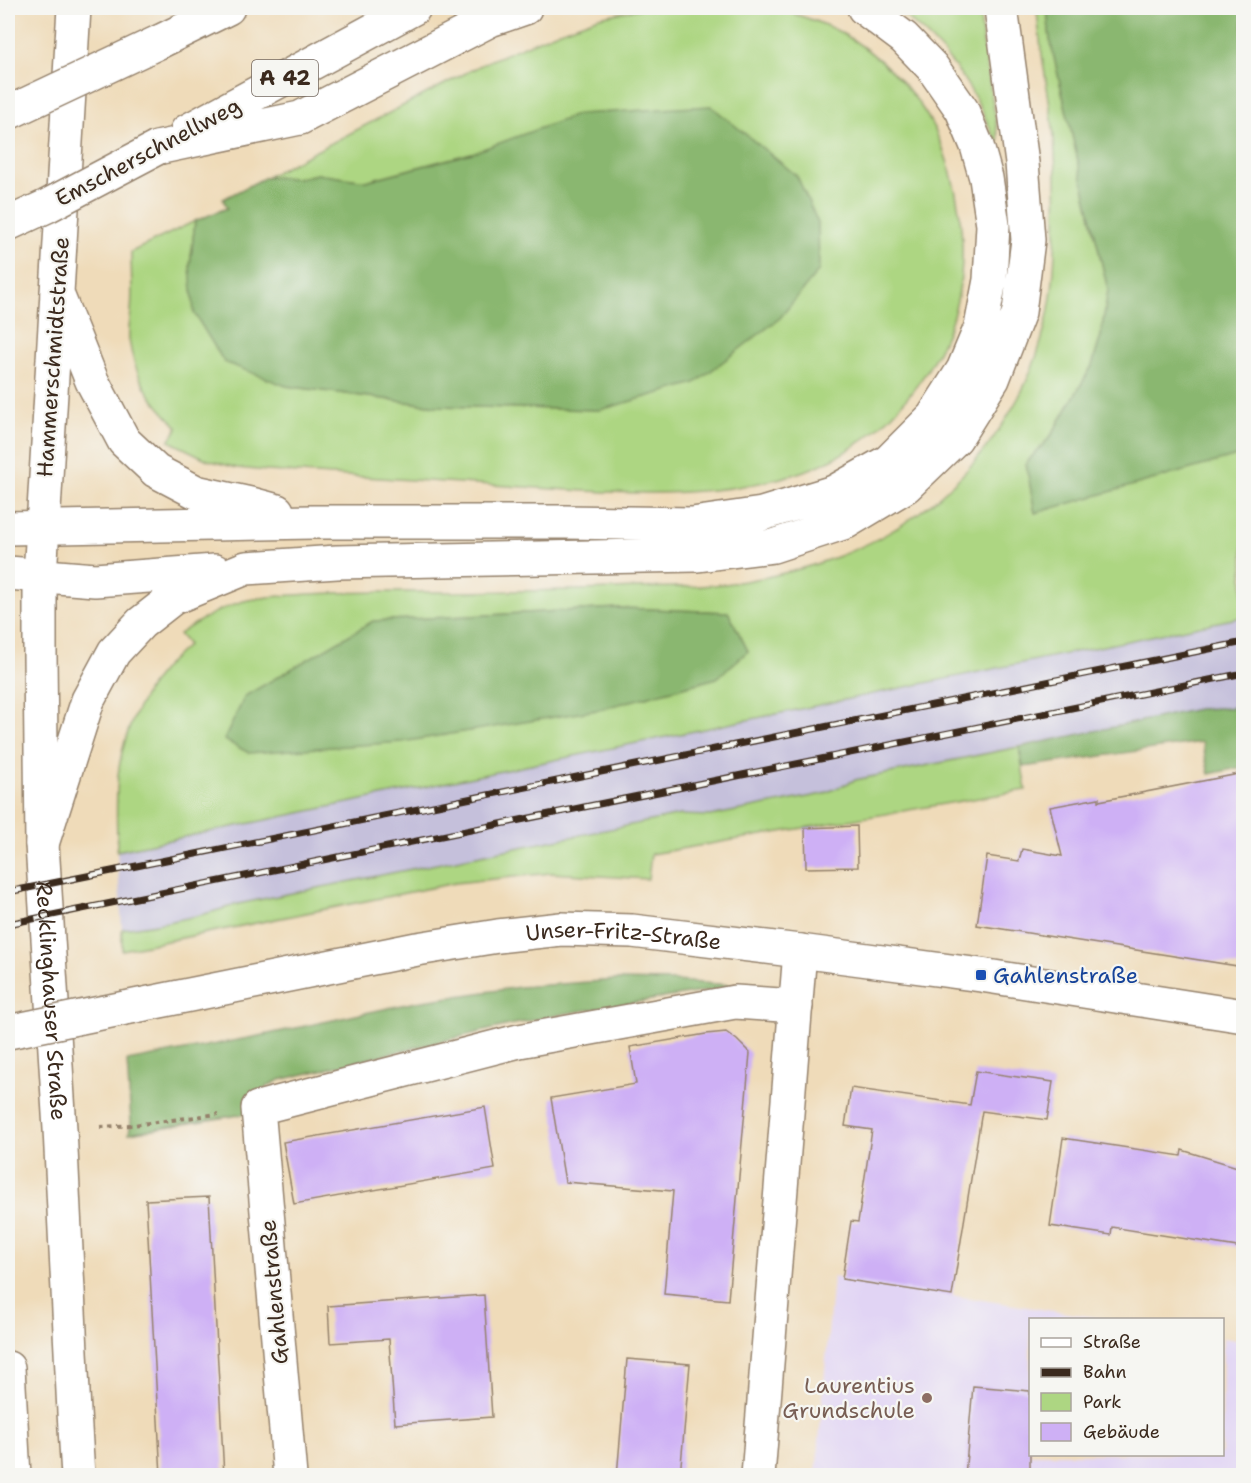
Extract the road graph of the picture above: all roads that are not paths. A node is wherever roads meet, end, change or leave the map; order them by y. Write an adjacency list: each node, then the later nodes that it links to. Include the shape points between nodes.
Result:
1 (74, 8): 12 (main road, Hammerschmidtstraße)
2 (206, 8): 8 (main road)
3 (228, 8): 8 (main road)
4 (414, 8): 10 (main road, Emscherschnellweg / A 42)
5 (525, 8): 10 (main road, via 490,20 300,118)
6 (864, 8): 13 (main road, via 904,38 932,67 962,110 986,178 993,225 990,280 981,327 963,370 933,417 889,461 834,492 762,514 692,524)
7 (1001, 8): 16 (main road, via 1028,240 1018,312 993,379 956,438 906,486 846,522 773,546 696,555 337,562)
8 (161, 41): 9 (main road, bridge)
9 (8, 114)
10 (157, 147): 11 (main road, Emscherschnellweg / A 42, bridge)
11 (8, 224)
12 (57, 294): 13 (main road, via 92,381 124,441 156,471 196,492); 14 (main road, Hammerschmidtstraße)
13 (313, 522): 14 (main road)
14 (43, 527): 15 (main road); 18 (main road, Recklinghauser Straße)
15 (8, 528)
16 (246, 568): 18 (main road, via 95,580); 19 (main road, via 173,598 141,623 114,652 88,700)
17 (8, 573): 18 (main road)
18 (40, 575): 19 (main road, Recklinghauser Straße)
19 (42, 844): 26 (main road, Recklinghauser Straße)
20 (801, 951): 21 (main road); 22 (main road, Unser-Fritz-Straße); 23 (main road, Unser-Fritz-Straße, bridge, via 632,931 561,929 417,949)
21 (796, 1005): 27 (main road, Gahlenstraße, via 735,1002 519,1041 258,1108); 28 (main road)
22 (1244, 1016)
23 (8, 1032)
24 (8, 1368): 25 (main road)
25 (14, 1476)
26 (78, 1476)
27 (290, 1476)
28 (758, 1476)

